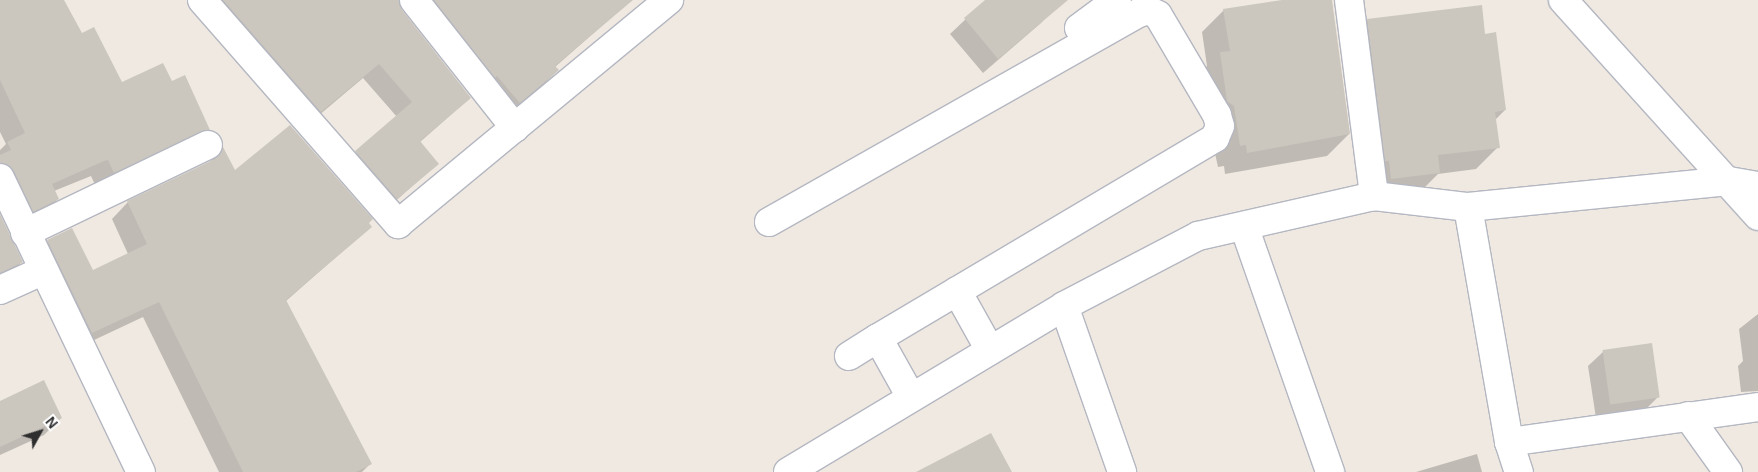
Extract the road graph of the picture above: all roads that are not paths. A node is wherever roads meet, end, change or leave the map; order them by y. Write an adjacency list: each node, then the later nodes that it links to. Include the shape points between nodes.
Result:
1 (202, 0): 8 (street, via 398,224)
2 (414, 0): 8 (street)
3 (669, 0): 8 (street)
4 (1117, 0): 7 (street)
5 (1349, 0): 13 (street)
6 (1563, 0): 11 (street)
7 (1079, 28)
8 (516, 128)
9 (208, 145): 18 (street)
10 (0, 178): 18 (street)
11 (1729, 181): 12 (street); 14 (street); 15 (street)
12 (1758, 186)
13 (1374, 196): 14 (street); 17 (street)
14 (1468, 207): 29 (street)
15 (1758, 216)
16 (769, 222): 21 (street, via 1139,13 1148,10 1158,15 1217,114 1220,126 1214,138)
17 (1244, 226): 22 (street, via 1198,236); 34 (street)
18 (25, 233): 19 (street)
19 (44, 270): 20 (street); 31 (street)
20 (0, 290)
21 (957, 291): 23 (street); 24 (street)
22 (1064, 306): 24 (street); 33 (street)
23 (878, 338): 25 (street); 26 (street)
24 (990, 350): 26 (street)
25 (848, 356)
26 (911, 397): 32 (street)
27 (1758, 407): 28 (street)
28 (1688, 416): 29 (street); 30 (street)
29 (1509, 442): 35 (street)
30 (1726, 471)
31 (141, 472)
32 (788, 472)
33 (1122, 472)
34 (1330, 472)
35 (1519, 472)

